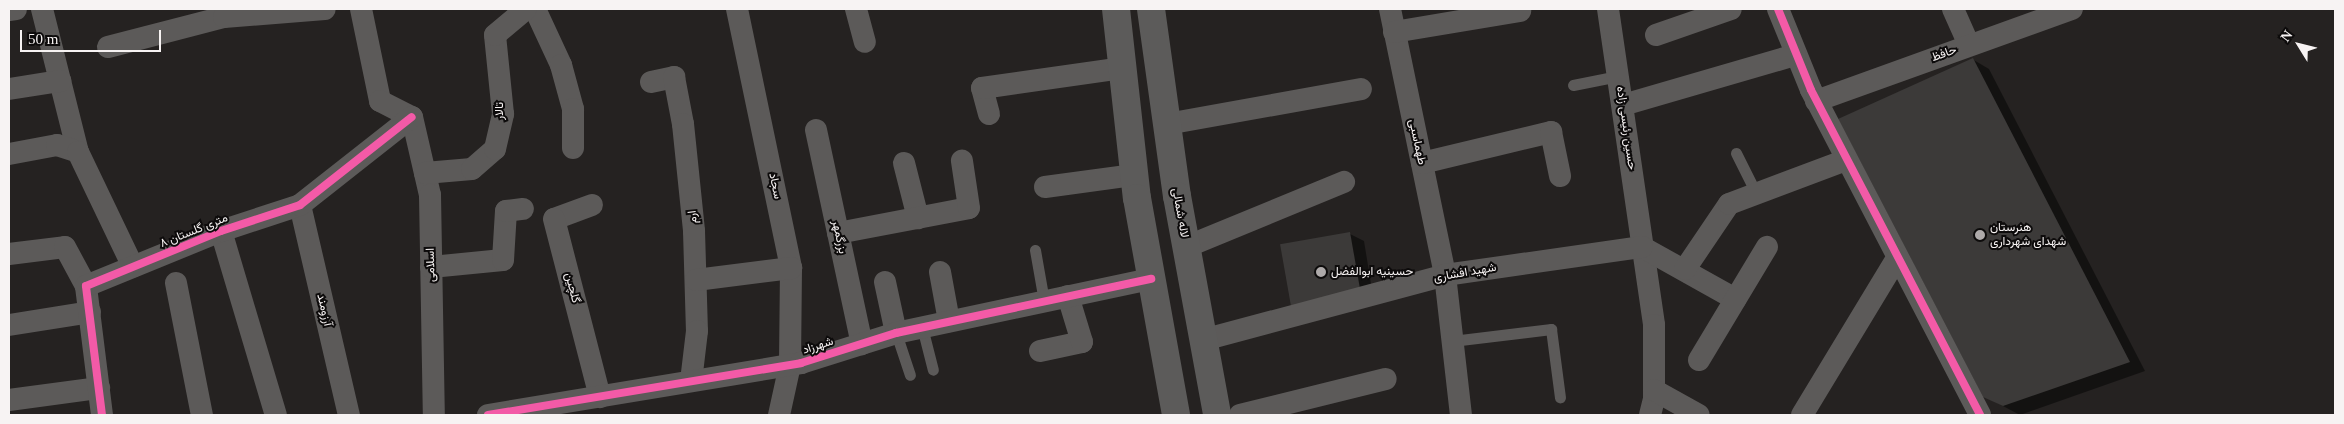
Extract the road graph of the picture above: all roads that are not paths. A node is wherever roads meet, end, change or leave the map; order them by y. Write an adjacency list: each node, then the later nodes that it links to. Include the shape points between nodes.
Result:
1 (16, 9): 17 (street)
2 (42, 9): 27 (street)
3 (325, 9): 23 (street, via 224,17)
4 (361, 9): 35 (street, via 380,101)
5 (526, 9): 46 (street, تالار, via 495,34 503,114 495,149 472,169)
6 (535, 9): 38 (street, via 561,65 573,109)
7 (737, 9): 68 (street, سجاد)
8 (856, 9): 21 (street)
9 (1116, 9): 25 (main road)
10 (1151, 9): 36 (main road, لاله شمالی)
11 (1390, 9): 19 (street, طهماسبی)
12 (1608, 9): 26 (street, حسین رئیسی زاده)
13 (1731, 9): 20 (street)
14 (1778, 9): 24 (street)
15 (1953, 9): 22 (street)
16 (2072, 9): 22 (street, حافظ)
17 (9, 10)
18 (1520, 11): 19 (street)
19 (1394, 32): 45 (street, طهماسبی)
20 (1656, 35)
21 (865, 42)
22 (1969, 44): 32 (street, حافظ)
23 (108, 47)
24 (1795, 55): 32 (street); 33 (street)
25 (1122, 68): 34 (street, via 982,88); 47 (main road)
26 (1618, 76): 29 (lane); 33 (street, حسین رئیسی زاده)
27 (60, 81): 30 (street); 39 (street)
28 (651, 82): 73 (street, ارم, via 674,77 683,124)
29 (1573, 85)
30 (9, 88)
31 (1361, 89): 36 (street)
32 (1816, 101): 42 (street)
33 (1623, 105): 61 (street, حسین رئیسی زاده)
34 (989, 114)
35 (412, 117): 46 (street, اسلامی); 52 (street, ۸ متری گلستان)
36 (1167, 124): 55 (main road, لاله شمالی)
37 (816, 130): 59 (street, بزرگمهر)
38 (573, 148)
39 (68, 149): 41 (street); 66 (street)
40 (1736, 153): 51 (lane)
41 (9, 154)
42 (1846, 160): 51 (street); 65 (street)
43 (962, 161): 57 (street, via 969,208)
44 (904, 163): 57 (street)
45 (1422, 163): 48 (street, via 1551,132); 71 (street, طهماسبی)
46 (425, 172): 67 (street, اسلامی, via 430,195)
47 (1134, 175): 50 (street); 56 (main road)
48 (1560, 176)
49 (1344, 182): 60 (street)
50 (1044, 187)
51 (1756, 193): 69 (street, via 1729,204)
52 (300, 205): 58 (street, ۸ متری گلستان); 103 (street, آرزومند)
53 (592, 206): 97 (street, گلچین, via 554,219)
54 (523, 209): 67 (street, via 506,211 503,260)
55 (1180, 211): 56 (main road); 60 (main road, لاله شمالی)
56 (1140, 213): 72 (main road)
57 (918, 218): 59 (street)
58 (221, 230): 66 (street, ۸ متری گلستان); 102 (street)
59 (838, 233): 87 (street, بزرگمهر)
60 (1186, 247): 85 (main road, لاله شمالی)
61 (1642, 247): 69 (street); 71 (street, شهید افشاری); 96 (street, حسین رئیسی زاده, via 1654,325)
62 (1767, 247): 78 (street)
63 (1035, 250): 79 (lane)
64 (9, 254): 76 (street, via 65,247)
65 (1897, 258): 113 (street); 114 (street)
66 (133, 267): 76 (street, ۸ متری گلستان)
67 (431, 267): 104 (street, اسلامی)
68 (791, 268): 73 (street); 90 (street, سجاد)
69 (1686, 269): 78 (street)
70 (940, 272): 81 (street)
71 (1445, 275): 85 (street, شهید افشاری); 86 (street, طهماسبی)
72 (1151, 279): 77 (street, شهرزاد); 107 (main road)
73 (696, 280): 94 (street, ارم, via 697,331)
74 (885, 282): 84 (street)
75 (176, 283): 101 (street)
76 (86, 286): 80 (street)
77 (1068, 296): 79 (street, شهرزاد); 88 (street, via 1082,342)
78 (1735, 299): 89 (street)
79 (1044, 301): 81 (street, شهرزاد)
80 (90, 312): 82 (street); 95 (street)
81 (949, 321): 83 (street, شهرزاد)
82 (9, 325)
83 (922, 327): 84 (street, شهرزاد); 91 (lane)
84 (896, 332): 87 (street, شهرزاد); 92 (lane)
85 (1203, 340): 108 (main road, لاله شمالی)
86 (1452, 341): 98 (lane, via 1551,329); 110 (street, طهماسبی)
87 (862, 344): 90 (street, شهرزاد)
88 (1040, 352)
89 (1699, 360)
90 (790, 365): 94 (street, شهرزاد); 106 (street, سجاد)
91 (933, 370)
92 (910, 375)
93 (1386, 379): 109 (street)
94 (691, 381): 97 (street, شهرزاد)
95 (99, 388): 99 (street); 100 (street)
96 (1654, 390): 111 (street, حسین رئیسی زاده); 112 (street)
97 (600, 396): 105 (street, شهرزاد)
98 (1560, 397)
99 (9, 400)
100 (102, 415)
101 (202, 415)
102 (276, 415)
103 (349, 415)
104 (434, 415)
105 (488, 415)
106 (779, 415)
107 (1176, 415)
108 (1216, 415)
109 (1240, 415)
110 (1461, 415)
111 (1650, 415)
112 (1699, 415)
113 (1802, 415)
114 (1980, 415)

